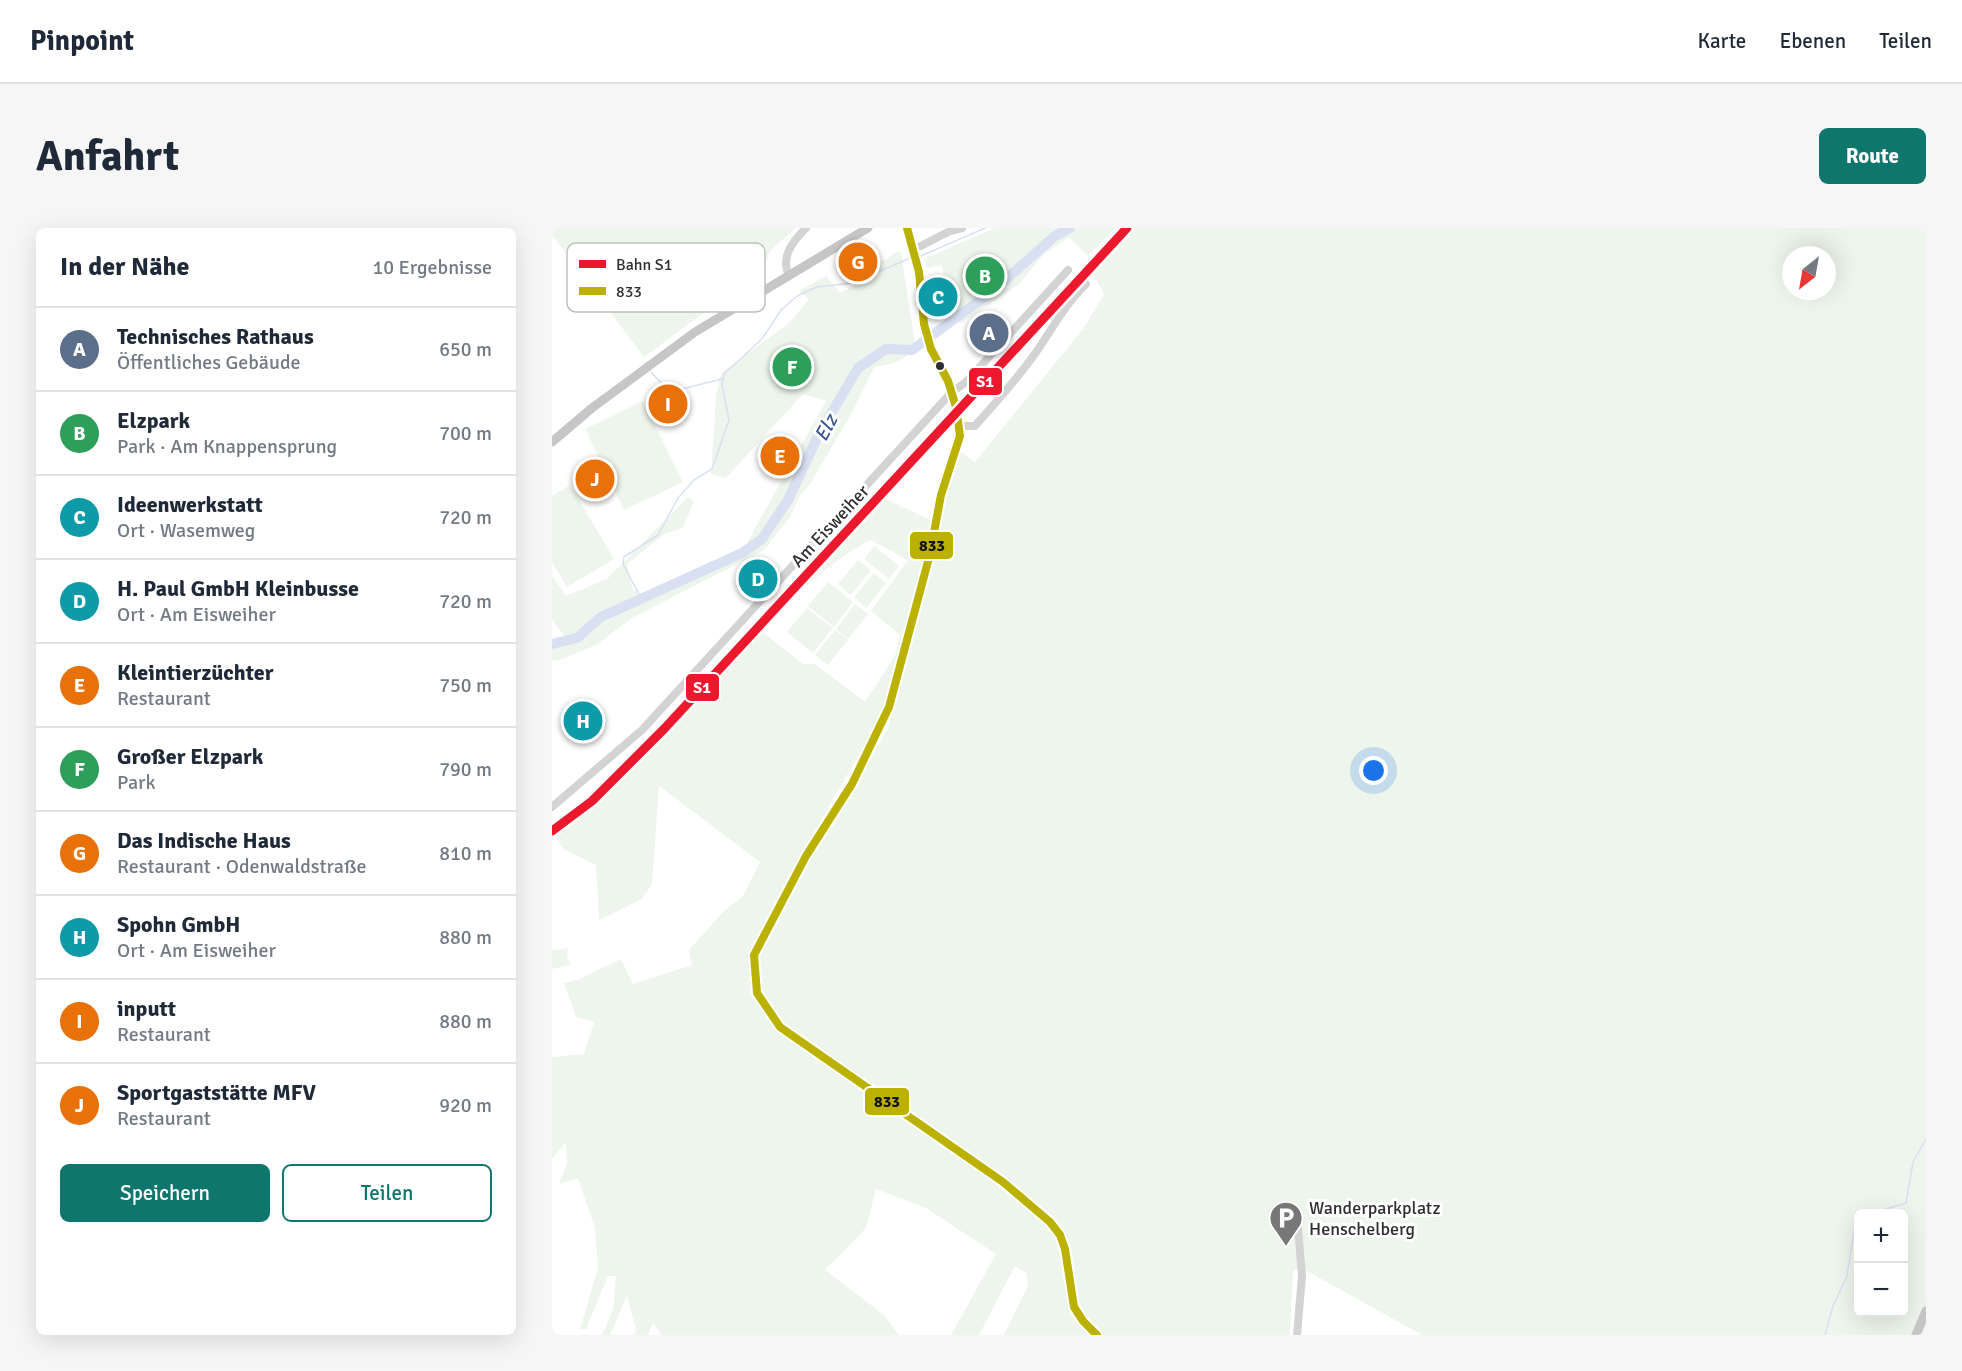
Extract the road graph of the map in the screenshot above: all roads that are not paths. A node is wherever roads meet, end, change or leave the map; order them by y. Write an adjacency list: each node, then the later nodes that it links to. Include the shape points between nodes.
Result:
1 (806, 228): 7 (street, via 787,255)
2 (868, 228): 7 (main road)
3 (907, 228): 5 (street)
4 (962, 228): 5 (street)
5 (913, 250): 11 (street, via 924,324)
6 (1068, 270): 11 (street, Am Eisweiher, via 966,382)
7 (789, 276): 9 (main road)
8 (1086, 284): 12 (street, via 1072,297 1038,349 982,419 975,426)
9 (765, 290)
10 (729, 312): 13 (main road, via 591,408)
11 (951, 393): 12 (street); 14 (street, Am Eisweiher, via 642,730)
12 (960, 426): 17 (street, via 888,707 852,784 806,856 754,955 757,993 780,1027 1000,1180 1052,1223 1063,1243 1070,1302 1082,1324)
13 (552, 442)
14 (552, 807)
15 (1298, 1228): 18 (street, via 1302,1276)
16 (1926, 1311): 19 (main road)
17 (1097, 1335)
18 (1297, 1335)
19 (1916, 1335)

